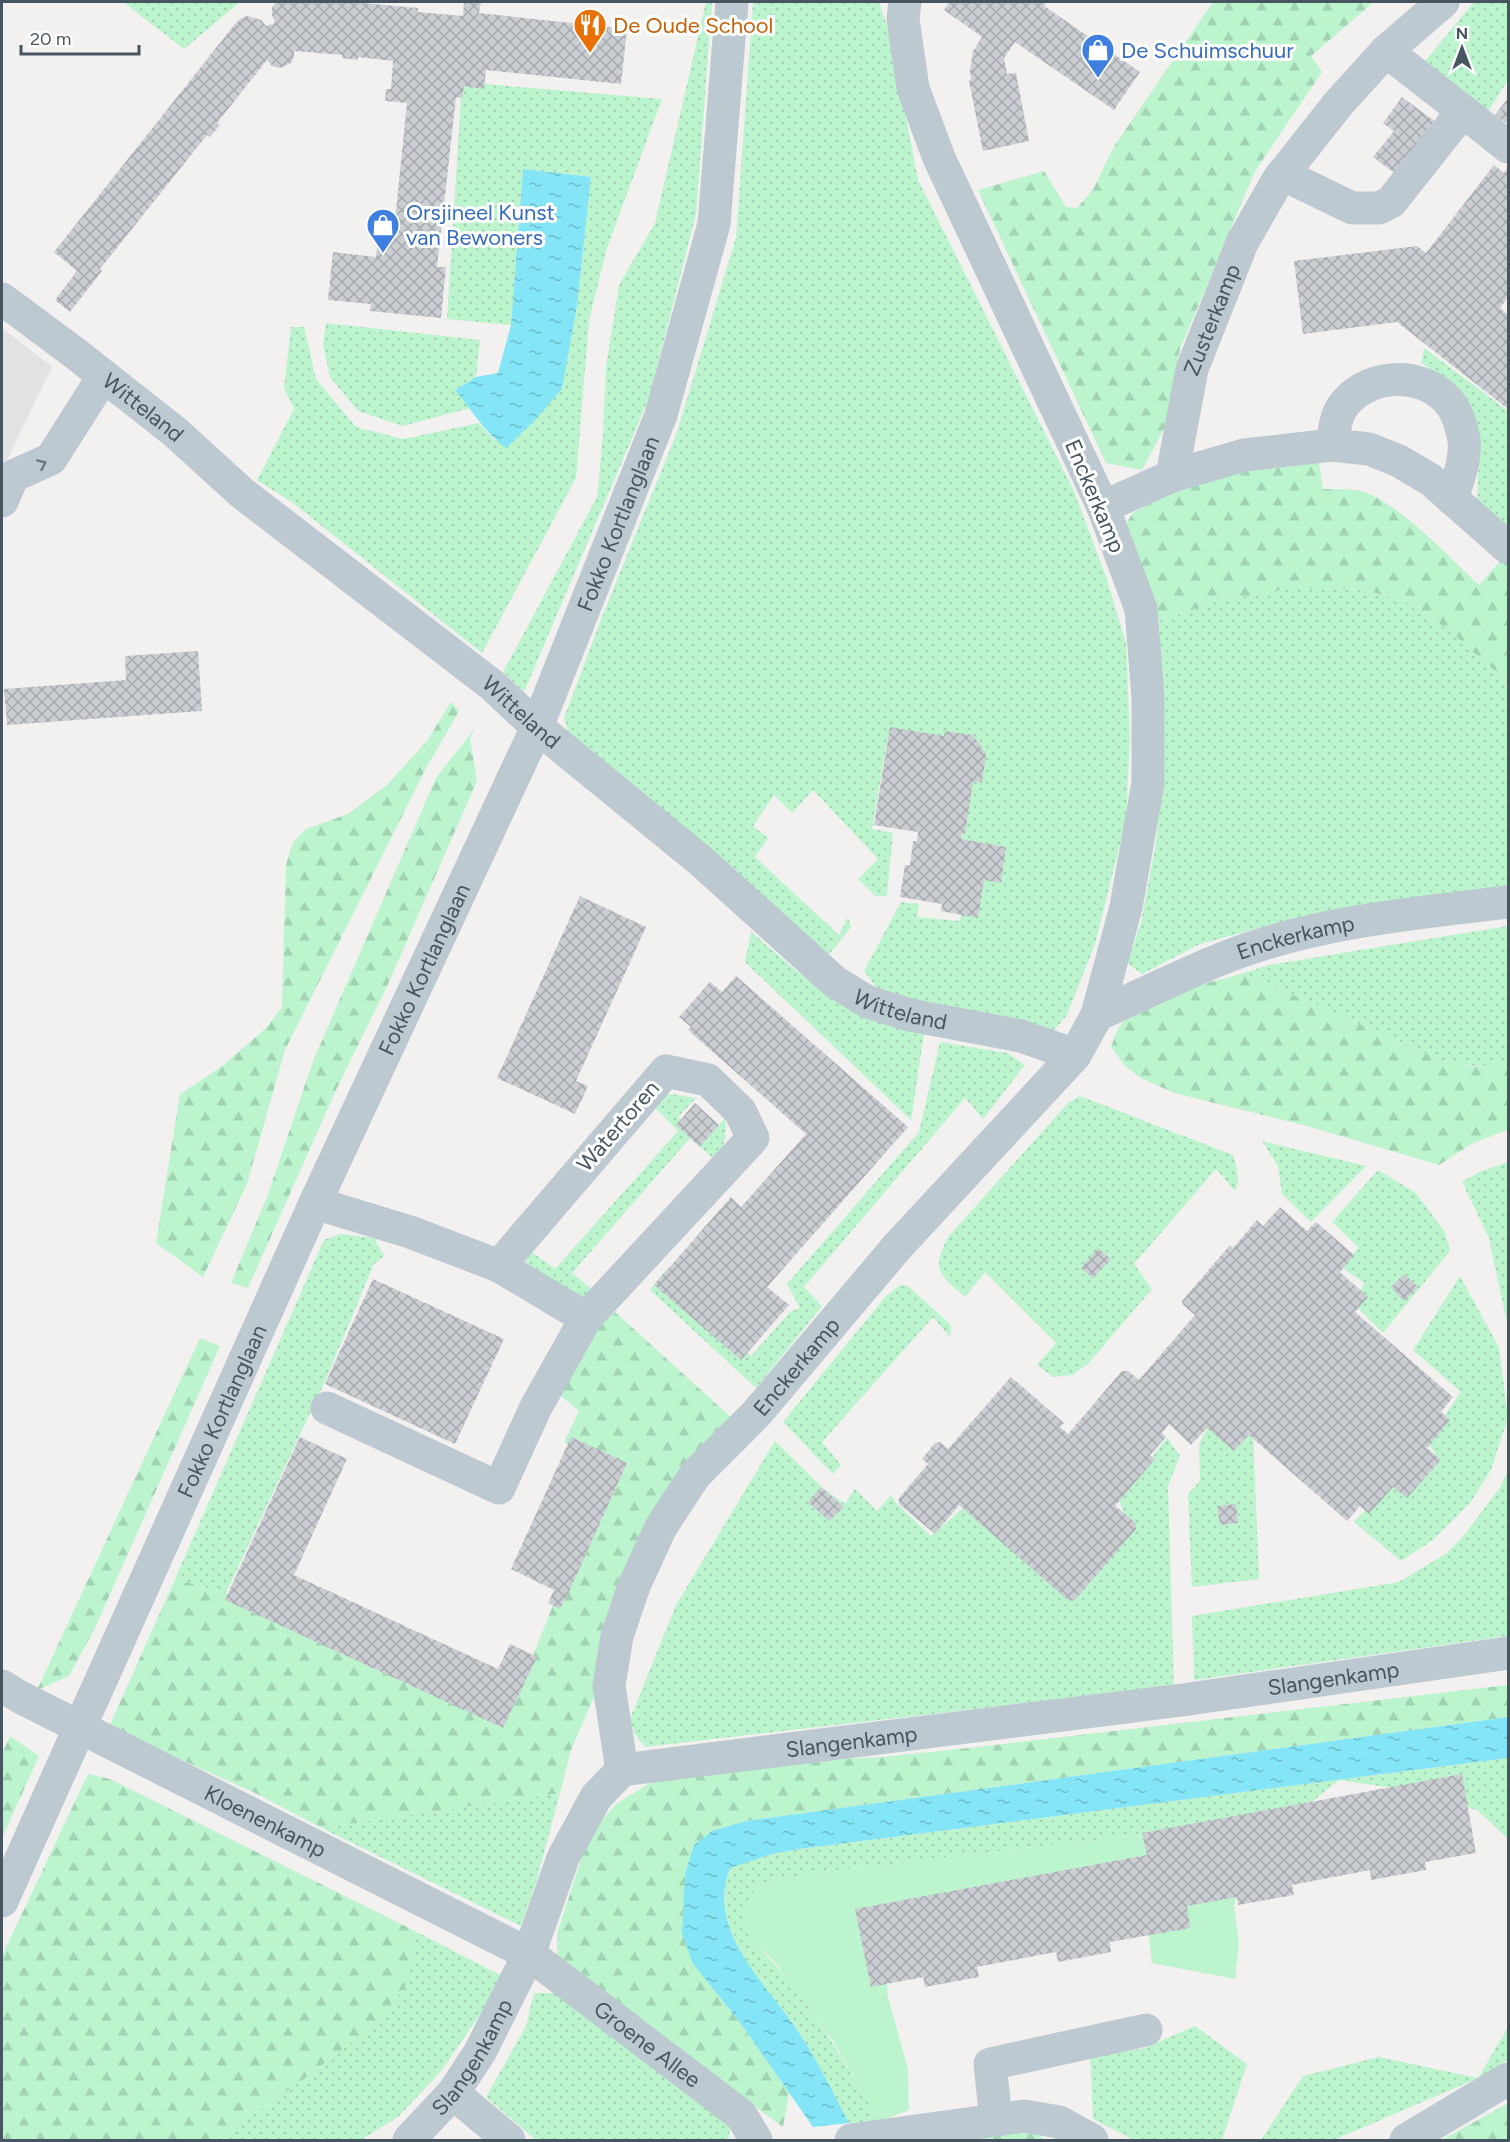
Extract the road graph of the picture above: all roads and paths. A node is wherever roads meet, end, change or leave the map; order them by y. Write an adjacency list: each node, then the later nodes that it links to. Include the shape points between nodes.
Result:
1 (732, 2): 16 (street, Fokko Kortlanglaan, via 714,224 661,415)
2 (905, 2): 14 (street, Enckerkamp, via 903,19 914,88 939,158)
3 (1443, 2): 4 (street, Zusterkamp)
4 (1386, 51): 5 (street); 7 (street, Zusterkamp)
5 (1463, 111): 6 (street); 7 (street, via 1391,202 1379,208 1352,208)
6 (1509, 147)
7 (1282, 174): 11 (street, Zusterkamp, via 1242,243 1192,369)
8 (2, 299): 9 (street, Witteland)
9 (104, 377): 13 (street, one-way to 9, via 13,476 51,459); 16 (street, Witteland, via 175,432 242,494 492,685)
10 (1332, 445): 11 (street, via 1244,455); 12 (street, via 1369,449 1399,461 1431,480); 12 (street, via 1339,411 1350,397 1377,381 1420,382 1449,402 1464,440 1464,463)
11 (1172, 476): 14 (street)
12 (1452, 499): 15 (street)
13 (2, 501)
14 (1103, 507): 18 (street, Enckerkamp, via 1141,609 1148,697 1148,783 1126,907)
15 (1509, 548)
16 (537, 728): 19 (street, Witteland, via 701,861 835,982 868,1002 910,1015 1021,1036); 20 (street, Fokko Kortlanglaan)
17 (1509, 902): 18 (street, Enckerkamp, via 1294,936 1227,957)
18 (1097, 1015): 19 (street, Enckerkamp)
19 (1075, 1055): 27 (street, Enckerkamp, via 897,1247 756,1414 695,1475 660,1527 633,1586 612,1666 609,1686)
20 (315, 1203): 21 (street, via 410,1232); 26 (street, Fokko Kortlanglaan)
21 (499, 1266): 22 (street); 22 (street, Watertoren, via 666,1071 708,1080 740,1111 753,1138)
22 (586, 1318): 23 (street, Watertoren, via 536,1407 499,1488)
23 (327, 1408)
24 (1509, 1653): 27 (street, Slangenkamp, via 1182,1700)
25 (2, 1686): 26 (street, Kloenenkamp)
26 (81, 1728): 28 (street, Fokko Kortlanglaan); 29 (street, Kloenenkamp)
27 (622, 1770): 29 (street, Slangenkamp, via 596,1797 563,1858)
28 (2, 1901)
29 (529, 1954): 32 (street, Slangenkamp, via 480,2052); 37 (street, Groene Allee, via 741,2115)
30 (1146, 2030): 33 (street, via 990,2064)
31 (1509, 2079): 39 (street)
32 (453, 2093): 35 (street, Slangenkamp); 36 (street)
33 (996, 2120): 34 (street); 38 (street, via 1024,2116 1059,2122)
34 (863, 2139)
35 (409, 2140)
36 (509, 2140)
37 (756, 2140)
38 (1092, 2140)
39 (1406, 2140)

